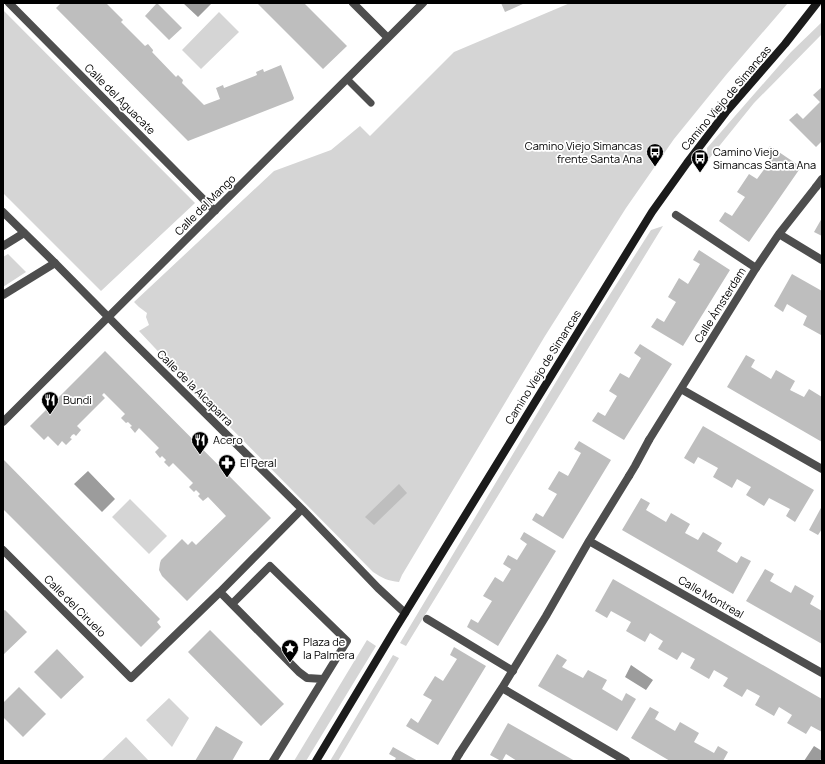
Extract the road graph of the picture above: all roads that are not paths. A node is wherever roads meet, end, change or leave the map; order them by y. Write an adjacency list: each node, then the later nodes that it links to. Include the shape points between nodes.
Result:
1 (9, 3): 9 (street, Calle del Aguacate)
2 (353, 3): 5 (street)
3 (423, 3): 5 (street, Calle del Mango)
4 (817, 3): 28 (main road, Camino Viejo de Simancas, via 726,112 652,212)
5 (388, 38): 6 (street, Calle del Mango)
6 (347, 79): 7 (lane); 9 (street, Calle del Mango)
7 (371, 103)
8 (822, 179): 13 (street, Calle Ámsterdam)
9 (215, 210): 19 (street, Calle del Mango)
10 (3, 212): 12 (street, Calle de la Alcaparra)
11 (676, 215): 17 (street)
12 (24, 233): 14 (street); 16 (street, Calle de la Alcaparra)
13 (779, 234): 15 (street); 17 (street, Calle Ámsterdam)
14 (3, 246)
15 (822, 260)
16 (55, 263): 18 (street); 19 (street, Calle de la Alcaparra)
17 (756, 268): 20 (street, Calle Ámsterdam)
18 (3, 295)
19 (108, 317): 21 (street, Calle del Mango); 23 (street, Calle de la Alcaparra)
20 (681, 389): 22 (street); 24 (street, Calle Ámsterdam)
21 (3, 422)
22 (822, 469)
23 (302, 509): 26 (street); 28 (street, Calle de la Alcaparra)
24 (589, 541): 30 (street); 31 (street, Calle Montreal)
25 (3, 550): 26 (street, Calle del Ciruelo, via 131,678)
26 (220, 592): 27 (street)
27 (232, 604): 32 (street, via 299,672 307,678); 32 (street, via 270,566 347,641)
28 (405, 613): 36 (main road, Camino Viejo de Simancas)
29 (427, 619): 30 (street)
30 (513, 671): 33 (street)
31 (822, 673)
32 (323, 679): 35 (street)
33 (502, 688): 34 (street); 37 (street)
34 (457, 758)
35 (273, 761)
36 (316, 761)
37 (626, 761)

